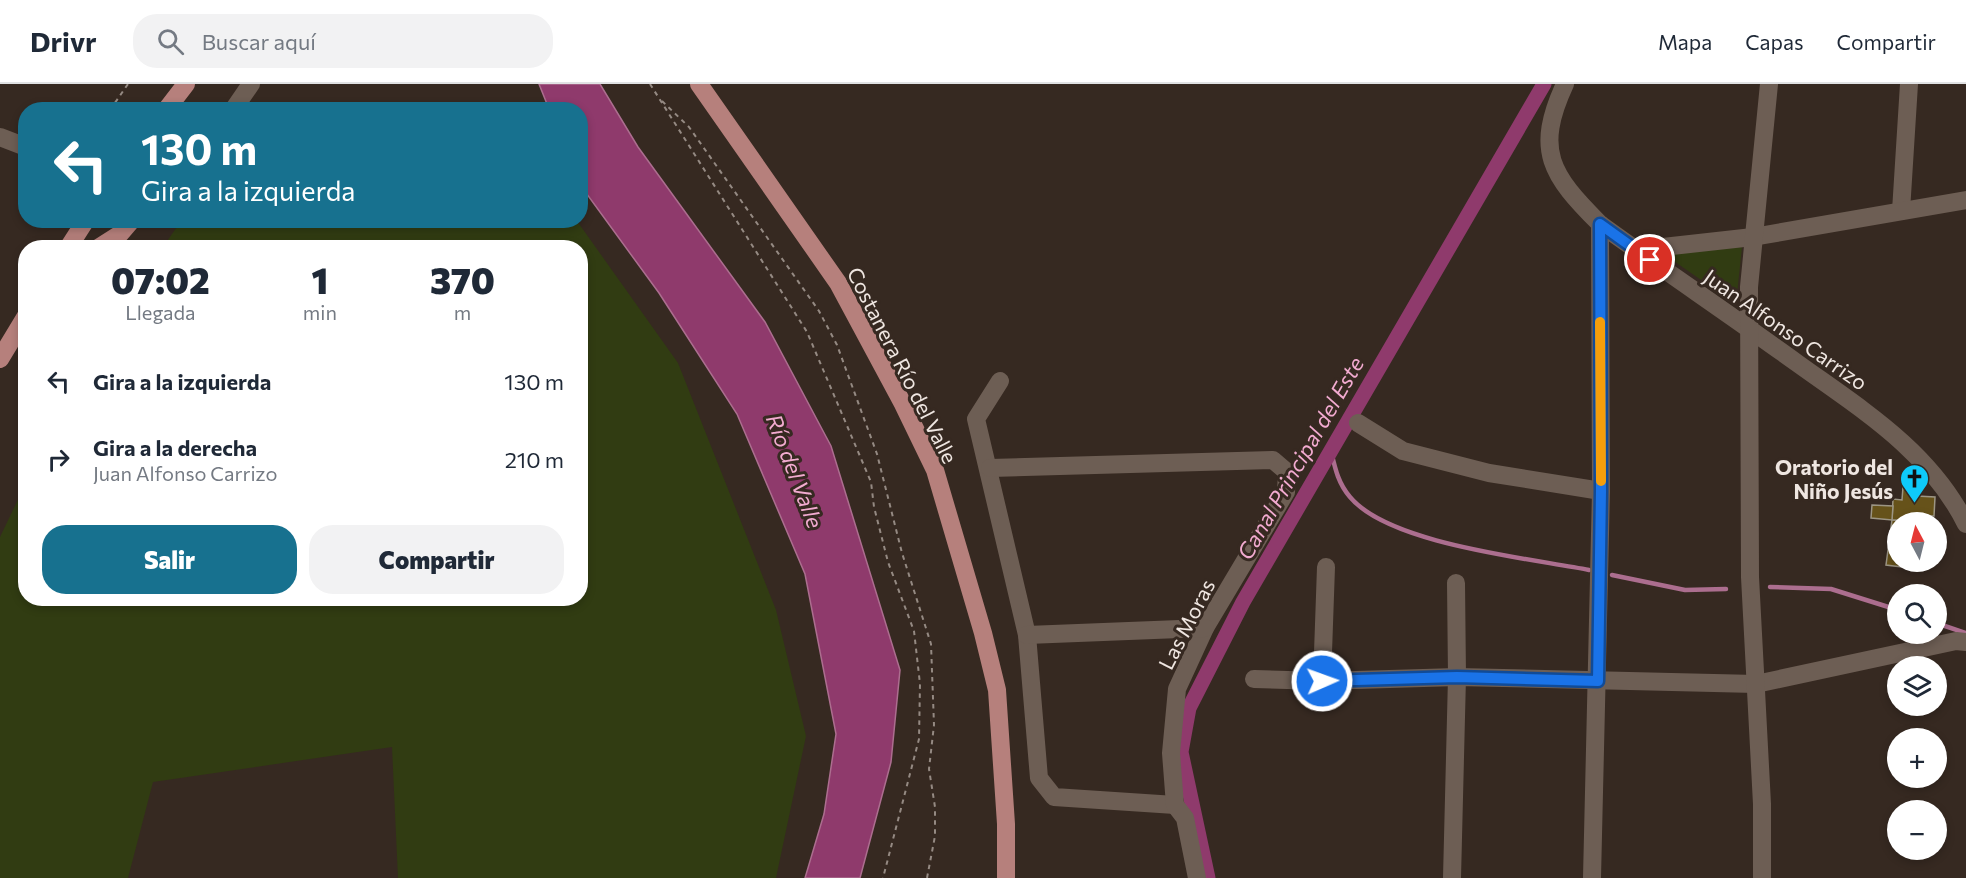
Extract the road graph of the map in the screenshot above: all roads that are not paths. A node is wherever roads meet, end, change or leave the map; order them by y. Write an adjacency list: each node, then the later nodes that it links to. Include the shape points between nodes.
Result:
1 (186, 84): 7 (main road)
2 (251, 84): 8 (street)
3 (699, 84): 37 (main road, Costanera Río del Valle, via 838,283 934,470 997,690)
4 (1565, 84): 13 (street, Juan Alfonso Carrizo, via 1553,111 1550,149 1567,191)
5 (1769, 84): 15 (street)
6 (1909, 84): 12 (street)
7 (172, 102)
8 (239, 102)
9 (0, 137): 10 (street)
10 (18, 144)
11 (1966, 200): 12 (street)
12 (1901, 211): 15 (street)
13 (1600, 224): 17 (street, Juan Alfonso Carrizo); 24 (street)
14 (125, 228): 16 (main road)
15 (1753, 237): 17 (street); 19 (street)
16 (111, 240)
17 (1636, 250): 19 (street, Juan Alfonso Carrizo)
18 (18, 329): 20 (main road)
19 (1749, 330): 25 (street, Juan Alfonso Carrizo, via 1907,446 1932,470); 35 (street, via 1750,577)
20 (0, 359)
21 (1000, 381): 23 (street, via 976,419)
22 (1358, 423): 24 (street, via 1402,451 1489,473)
23 (990, 468): 28 (street, Las Moras, via 1273,460 1287,472 1286,492); 29 (street)
24 (1601, 491): 34 (street)
25 (1966, 524)
26 (1326, 567): 33 (street)
27 (1456, 583): 31 (street)
28 (1205, 628): 29 (street); 36 (street, Las Moras, via 1177,689 1172,753)
29 (1027, 635): 36 (street, via 1039,778 1054,797)
30 (1966, 642): 35 (street)
31 (1457, 677): 33 (street); 34 (street); 39 (street)
32 (1254, 679): 33 (street)
33 (1322, 681)
34 (1598, 681): 35 (street); 40 (street)
35 (1756, 684): 41 (street)
36 (1175, 805): 38 (street, Las Moras, via 1185,818)
37 (1006, 878)
38 (1197, 878)
39 (1452, 878)
40 (1592, 878)
41 (1762, 878)

